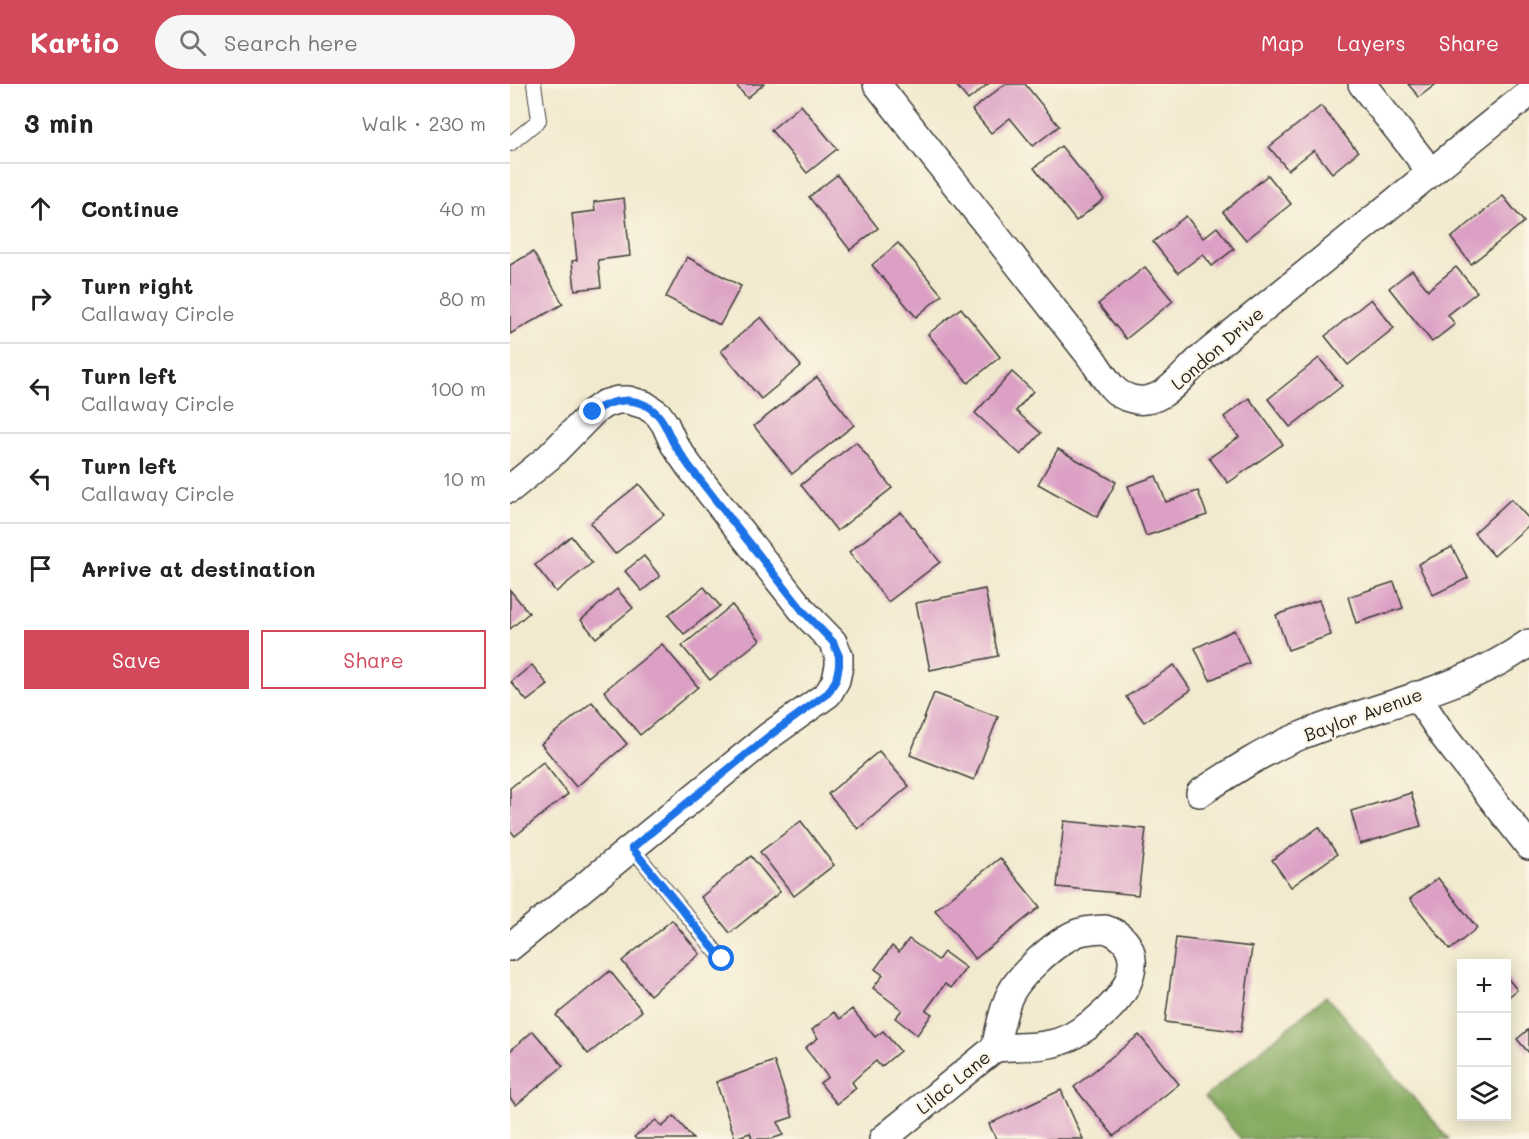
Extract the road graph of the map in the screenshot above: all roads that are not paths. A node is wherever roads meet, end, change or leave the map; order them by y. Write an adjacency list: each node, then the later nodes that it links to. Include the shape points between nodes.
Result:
1 (534, 84): 5 (lane, via 539,120)
2 (877, 84): 6 (street, London Drive, via 1113,389 1137,400 1149,400 1164,393)
3 (1362, 84): 6 (street)
4 (1529, 93): 6 (street, London Drive)
5 (510, 144)
6 (1431, 172)
7 (510, 489): 12 (street, via 604,404 628,400 645,405 658,414 689,466 803,611 833,642 839,656 836,680 828,693)
8 (1529, 643): 9 (street, Baylor Avenue, via 1472,675)
9 (1416, 695): 10 (street, Baylor Avenue, via 1299,736 1254,758); 11 (street)
10 (1200, 793)
11 (1529, 846)
12 (632, 848): 13 (street); 14 (lane)
13 (510, 947)
14 (722, 959)
15 (995, 1048): 15 (street, Lilac Lane, via 1056,1043 1102,1014 1128,983 1132,970 1126,941 1105,930 1069,936 1017,981); 16 (street, Lilac Lane)
16 (883, 1139)

